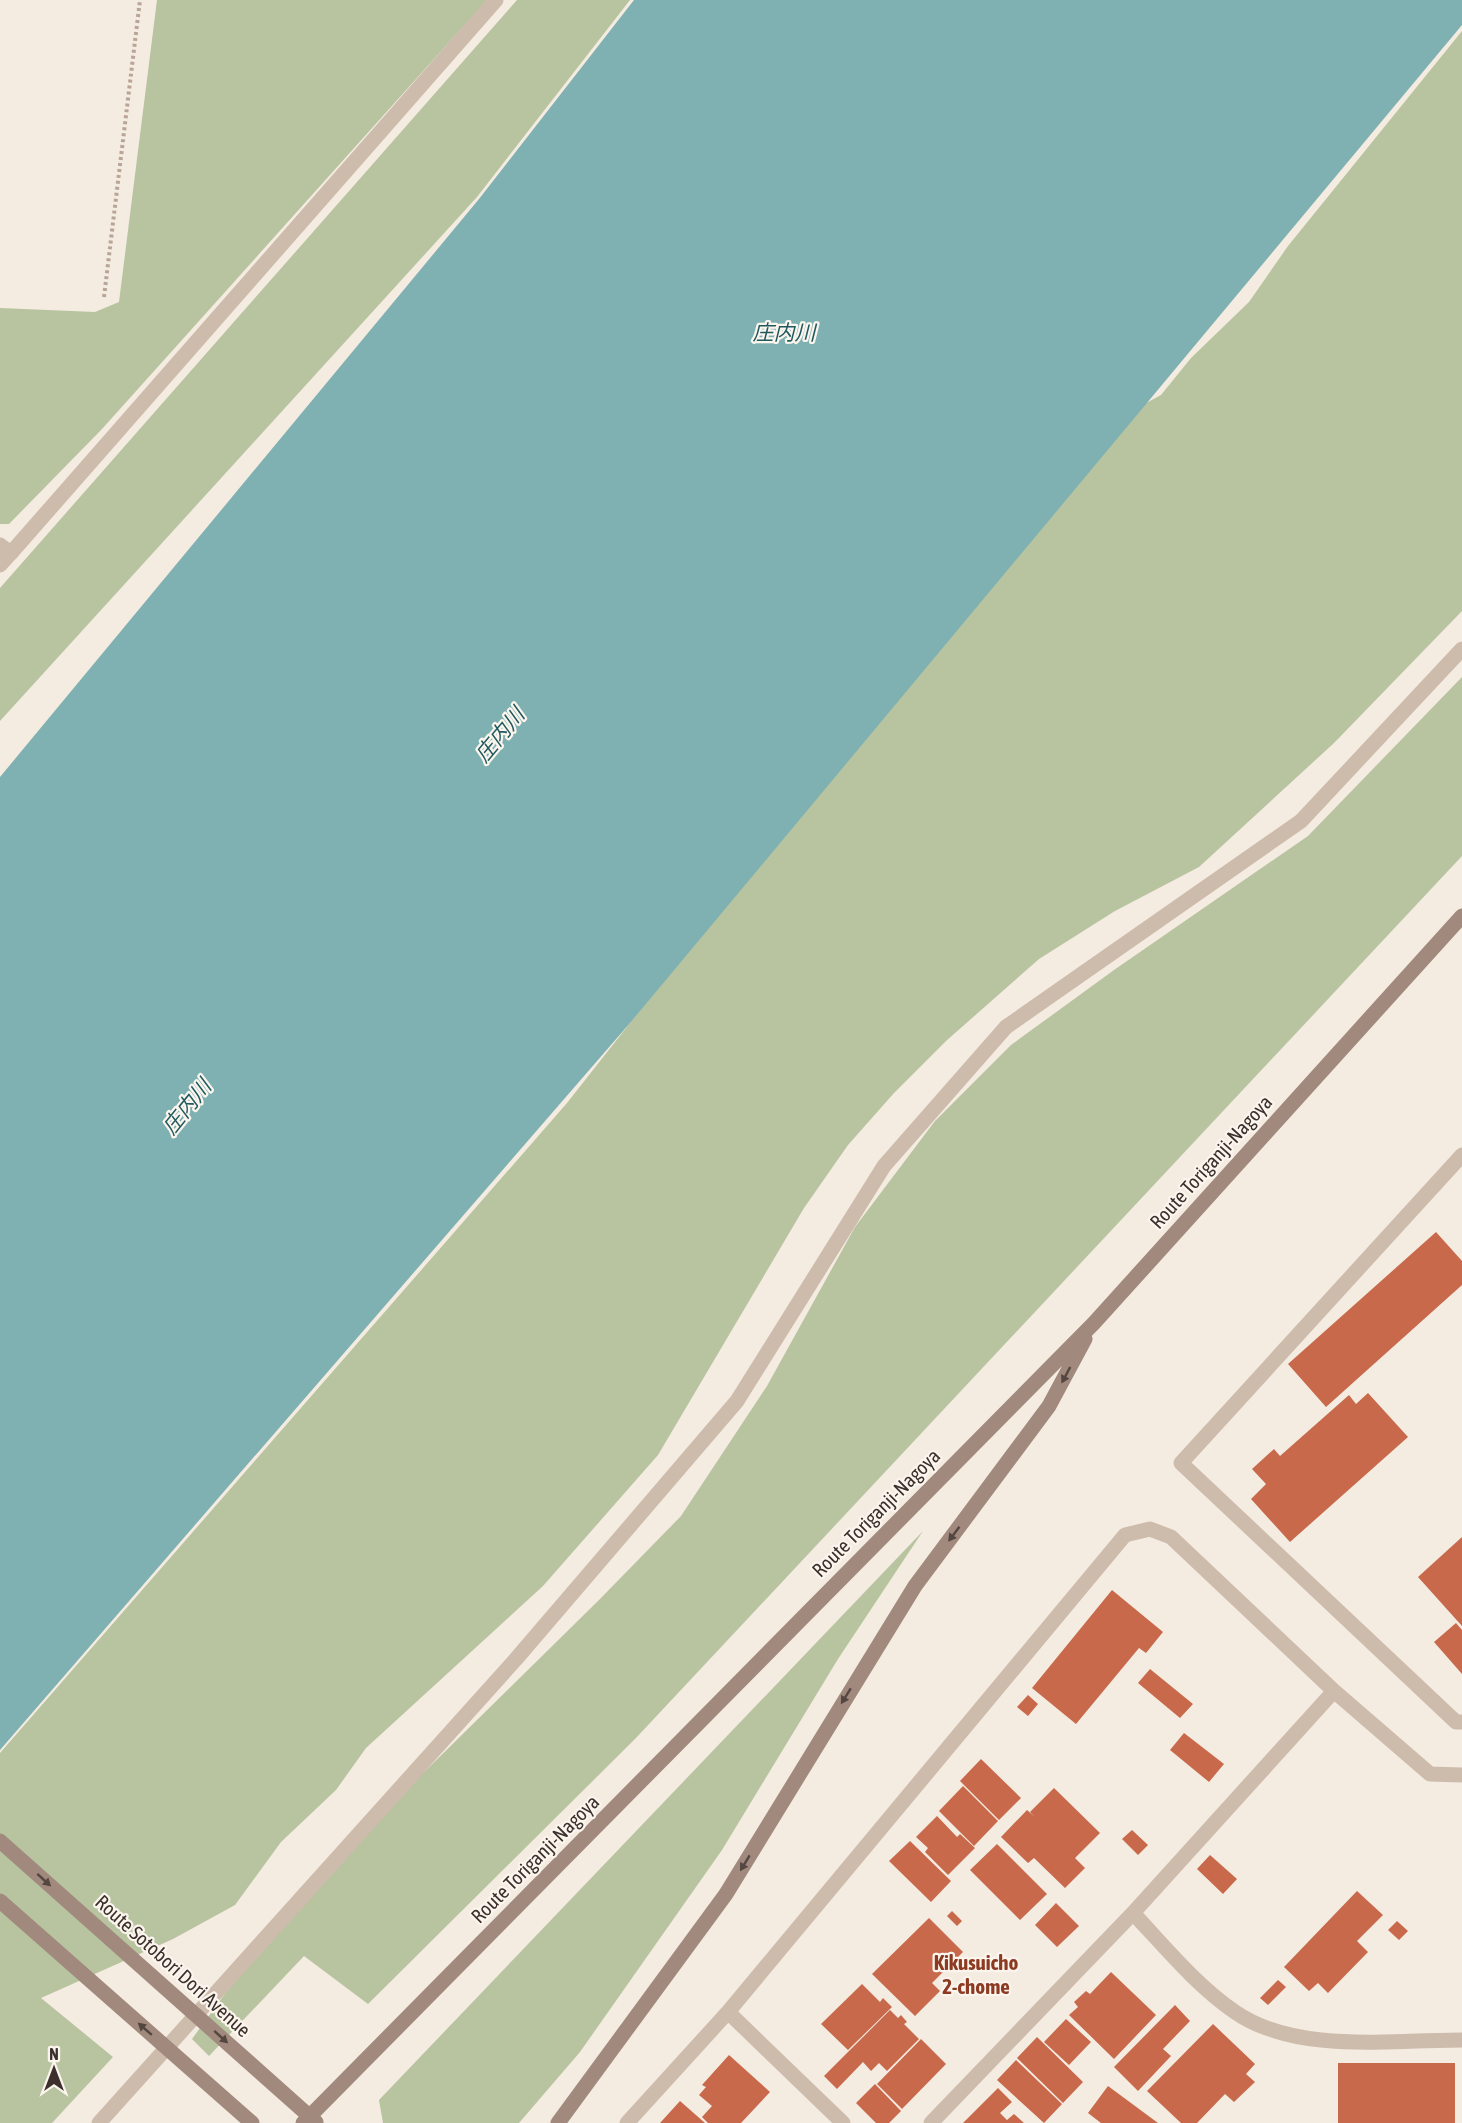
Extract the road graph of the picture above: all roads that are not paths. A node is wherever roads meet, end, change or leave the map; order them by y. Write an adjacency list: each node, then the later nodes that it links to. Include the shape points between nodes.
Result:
1 (496, 0): 2 (street)
2 (6, 549): 3 (street)
3 (0, 565)
4 (1462, 649): 17 (street, via 1301,821 1006,1027 884,1166 737,1401 516,1659)
5 (1462, 916): 7 (main road, Route Toriganji-Nagoya)
6 (1462, 1155): 9 (street, via 1181,1463 1456,1722)
7 (1094, 1323): 16 (main road, Route Toriganji-Nagoya); 19 (main road, one-way to 19, via 1049,1406 915,1586 726,1894)
8 (1334, 1691): 10 (street, via 1430,1774); 13 (street); 14 (street, via 1172,1537 1150,1529 1125,1535)
9 (1462, 1722)
10 (1462, 1775)
11 (0, 1841): 16 (main road, Route Sotobori Dori Avenue, one-way to 16, via 285,2093)
12 (0, 1901): 18 (main road, one-way to 12)
13 (1133, 1913): 15 (street, via 1200,1983 1235,2012 1267,2029 1310,2041); 22 (street)
14 (728, 2012): 20 (street); 21 (street)
15 (1462, 2040)
16 (310, 2121)
17 (99, 2123)
18 (252, 2123)
19 (558, 2123)
20 (627, 2123)
21 (843, 2123)
22 (931, 2123)

